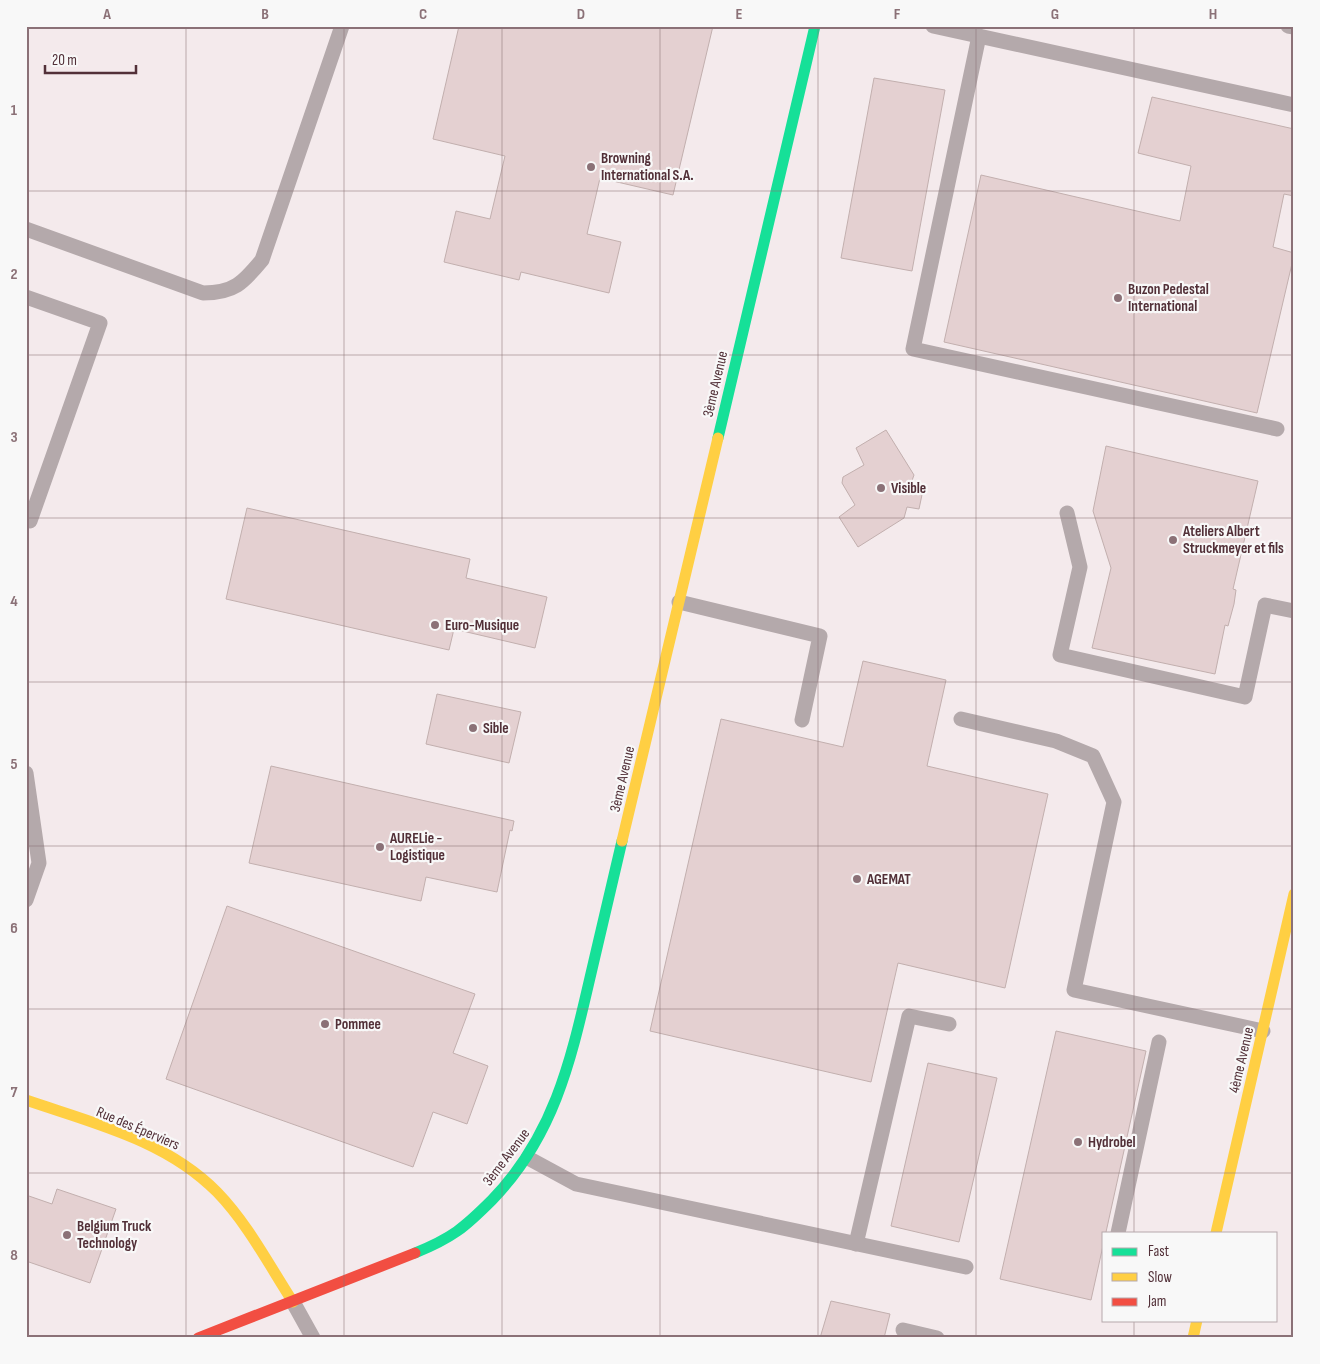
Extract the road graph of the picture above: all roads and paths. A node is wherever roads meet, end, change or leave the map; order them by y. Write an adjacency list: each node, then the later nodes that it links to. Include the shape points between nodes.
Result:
1 (342, 26): 8 (lane, via 262,260 243,283 221,293 203,293)
2 (815, 26): 13 (street, 3ème Avenue)
3 (934, 26): 6 (lane)
4 (1288, 26): 5 (lane)
5 (1294, 28)
6 (980, 36): 7 (lane); 10 (lane, via 914,349)
7 (1294, 105)
8 (26, 229)
9 (26, 297): 12 (lane, via 100,324 30,520)
10 (1277, 429)
11 (1067, 513): 14 (lane, via 1080,568 1060,655 1245,697 1265,605)
12 (26, 519)
13 (679, 602): 16 (lane, via 820,636); 24 (street, 3ème Avenue, via 573,1050 548,1124)
14 (1294, 611)
15 (960, 718): 21 (lane, via 1056,741 1092,756 1114,802 1074,990)
16 (802, 720)
17 (26, 773): 19 (lane, via 38,863)
18 (1294, 894): 21 (street, 4ème Avenue)
19 (26, 900)
20 (949, 1024): 27 (lane, via 909,1016)
21 (1263, 1031): 26 (street, 4ème Avenue)
22 (1159, 1042): 25 (lane)
23 (26, 1100): 29 (street, Rue des Éperviers, via 131,1137 188,1167 217,1191)
24 (528, 1158): 27 (lane, via 576,1184); 29 (street, 3ème Avenue, via 500,1193 461,1231)
25 (1118, 1232)
26 (1216, 1232)
27 (856, 1244): 28 (lane)
28 (966, 1267)
29 (293, 1302): 32 (street, 3ème Avenue); 33 (lane)
30 (1197, 1322): 35 (street)
31 (903, 1330): 34 (lane)
32 (198, 1338)
33 (313, 1338)
34 (937, 1338)
35 (1193, 1338)

